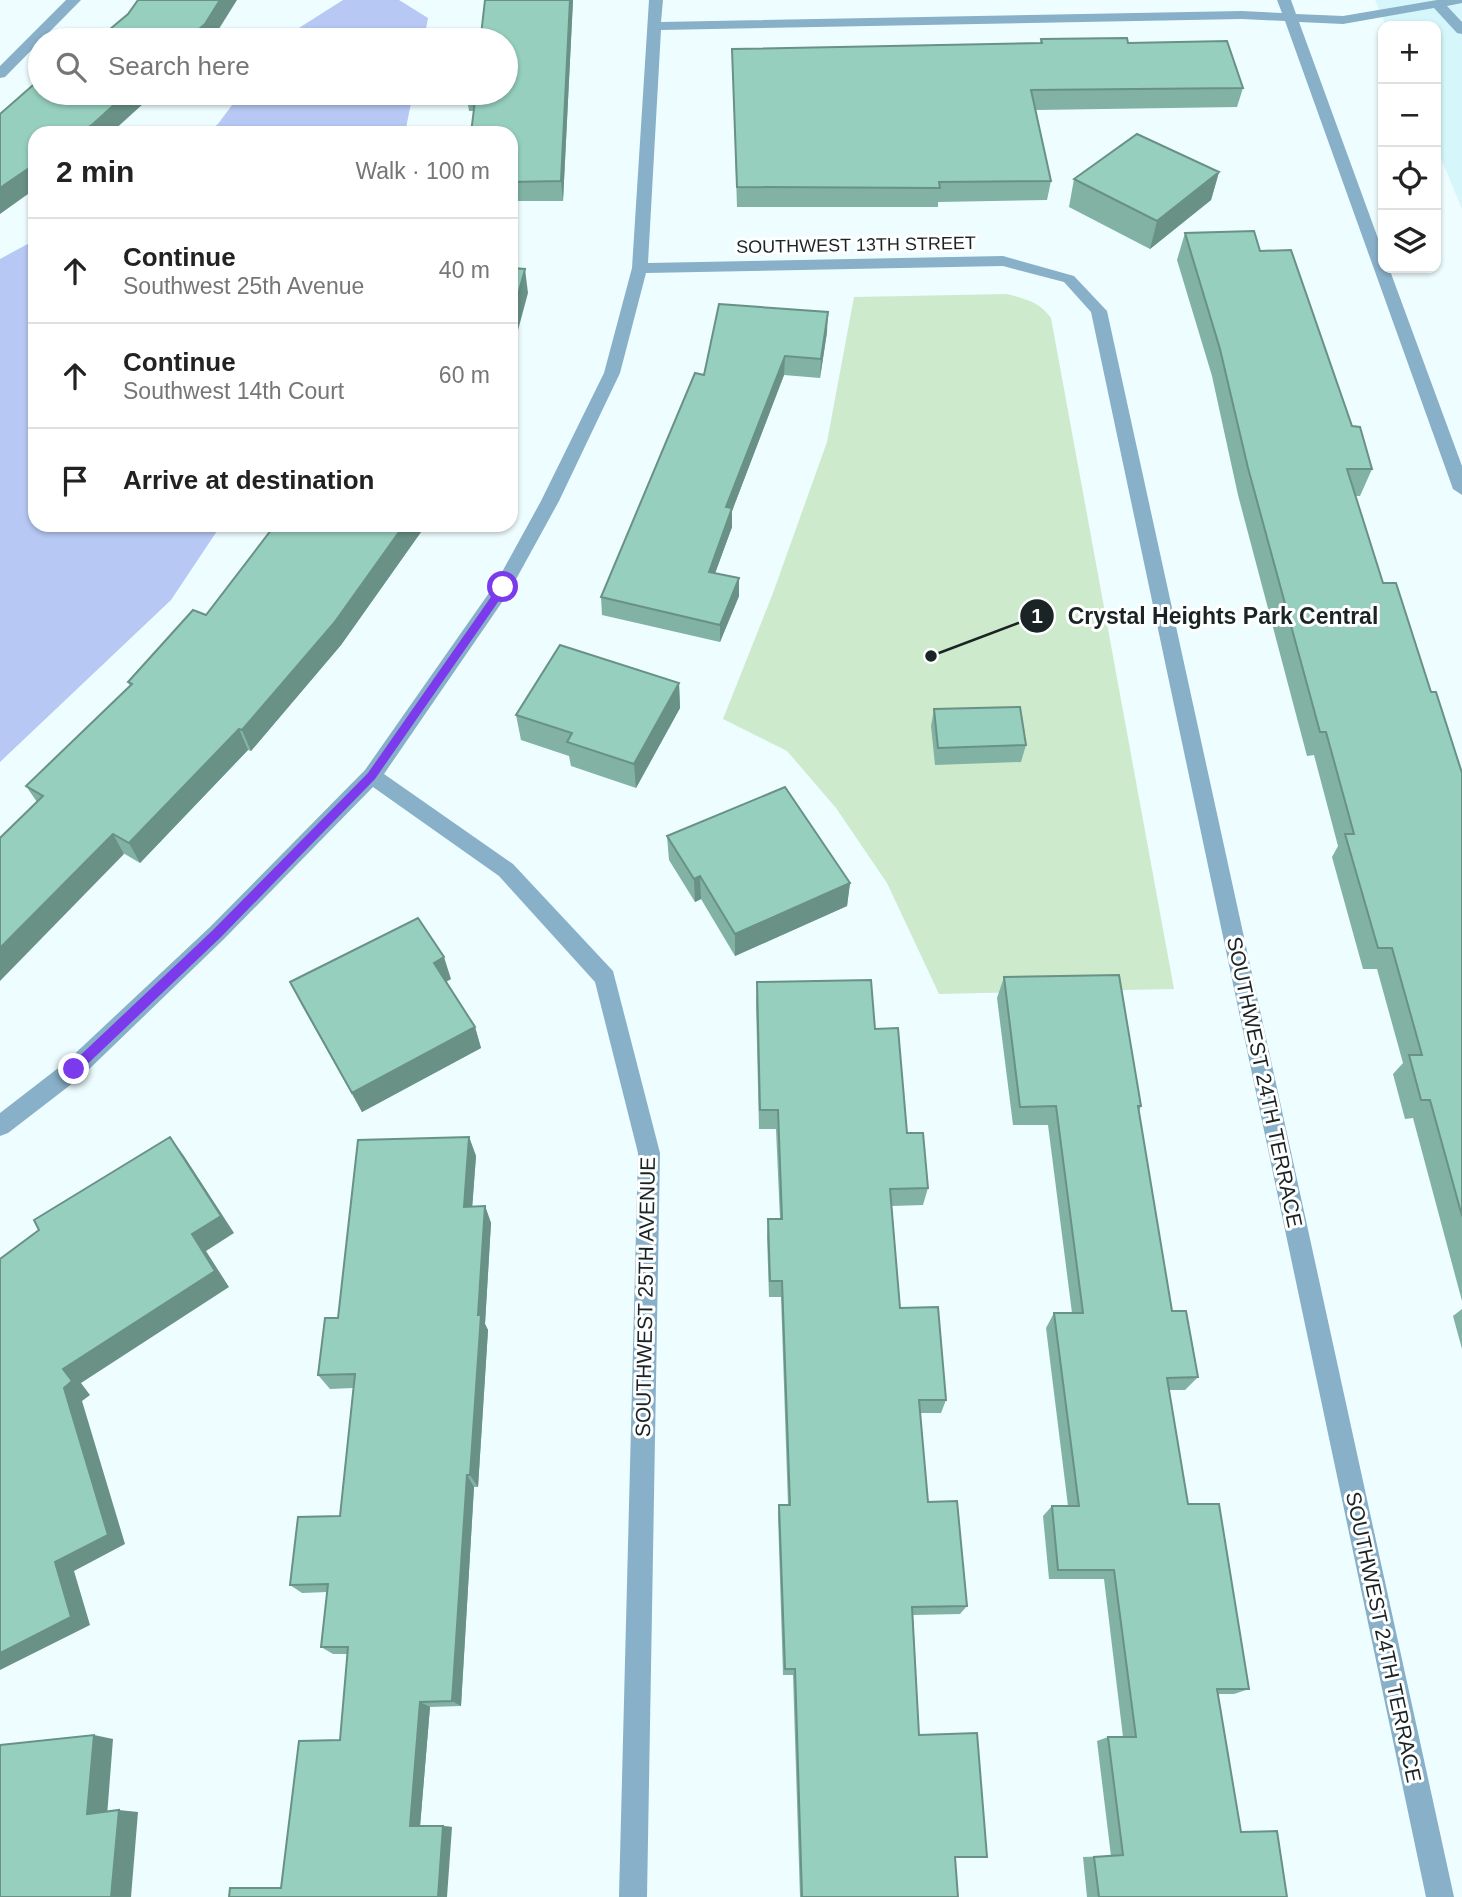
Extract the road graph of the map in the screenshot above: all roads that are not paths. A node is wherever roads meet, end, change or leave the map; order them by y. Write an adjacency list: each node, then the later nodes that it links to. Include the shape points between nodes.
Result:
1 (74, 0): 9 (street)
2 (656, 0): 8 (street)
3 (1284, 0): 7 (street)
4 (1460, 0): 6 (street)
5 (1413, 4): 6 (street); 7 (street, via 1342,20)
6 (1437, 4): 10 (street)
7 (1290, 18): 8 (street, via 1228,15); 15 (street)
8 (657, 26): 13 (street)
9 (46, 28)
10 (1462, 30)
11 (28, 46): 12 (street)
12 (0, 74)
13 (640, 268): 14 (street, SOUTHWEST 13TH STREET, via 1003,261); 16 (street, via 612,373 550,501 503,587)
14 (1069, 279): 19 (street, SOUTHWEST 24TH TERRACE, via 1100,311)
15 (1462, 489)
16 (372, 776): 17 (street, via 74,1069); 18 (street, SOUTHWEST 25TH AVENUE, via 506,870 605,978 649,1153)
17 (0, 1126)
18 (633, 1897)
19 (1440, 1897)

